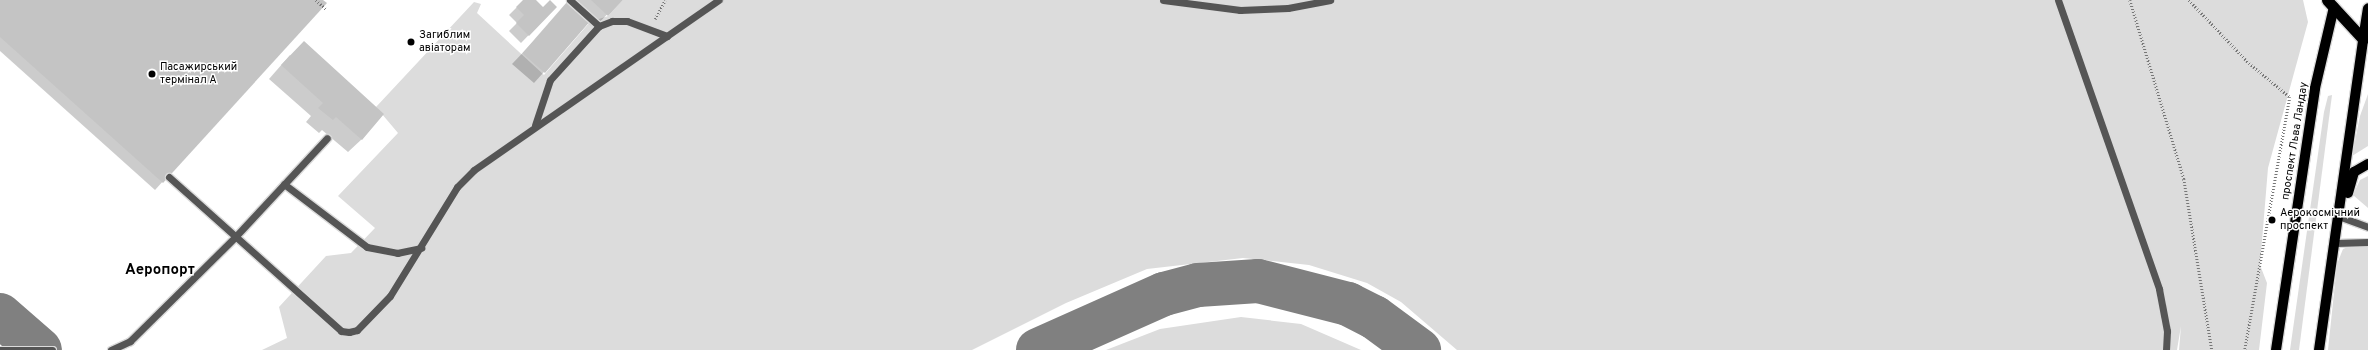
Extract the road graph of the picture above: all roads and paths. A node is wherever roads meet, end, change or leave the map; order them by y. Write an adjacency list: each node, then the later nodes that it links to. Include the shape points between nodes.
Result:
1 (316, 0): 14 (path)
2 (570, 0): 15 (lane)
3 (665, 0): 16 (path)
4 (719, 0): 17 (lane)
5 (1163, 0): 12 (lane)
6 (1209, 0): 12 (lane)
7 (1330, 0): 12 (lane, via 1270,9)
8 (2058, 0): 33 (lane, via 2159,289 2167,330)
9 (2130, 0): 34 (path, via 2184,179)
10 (2189, 0): 35 (path, via 2249,63 2290,97)
11 (2332, 2): 18 (highway); 36 (main road, проспект Льва Ландау, via 2315,88)
12 (1202, 7)
13 (2368, 8): 18 (highway)
14 (326, 9)
15 (599, 26): 16 (lane, via 612,21 627,21); 19 (lane, via 550,80)
16 (650, 30): 17 (lane)
17 (667, 36): 19 (lane)
18 (2365, 42): 24 (main road)
19 (535, 125): 29 (lane, via 484,162 457,187)
20 (327, 138): 23 (lane)
21 (2368, 164): 24 (main road, via 2354,172)
22 (169, 177): 26 (lane)
23 (284, 184): 26 (lane); 29 (lane, via 367,247 397,253)
24 (2341, 214): 25 (lane); 28 (main road)
25 (2368, 228)
26 (235, 237): 29 (lane, via 341,331 349,332 357,330 390,296); 32 (lane, via 130,341)
27 (2368, 242): 28 (lane)
28 (2336, 243): 37 (main road)
29 (421, 248)
30 (0, 350): 31 (lane)
31 (52, 350)
32 (111, 350)
33 (2166, 350)
34 (2212, 350)
35 (2245, 350)
36 (2276, 350)
37 (2320, 350)

